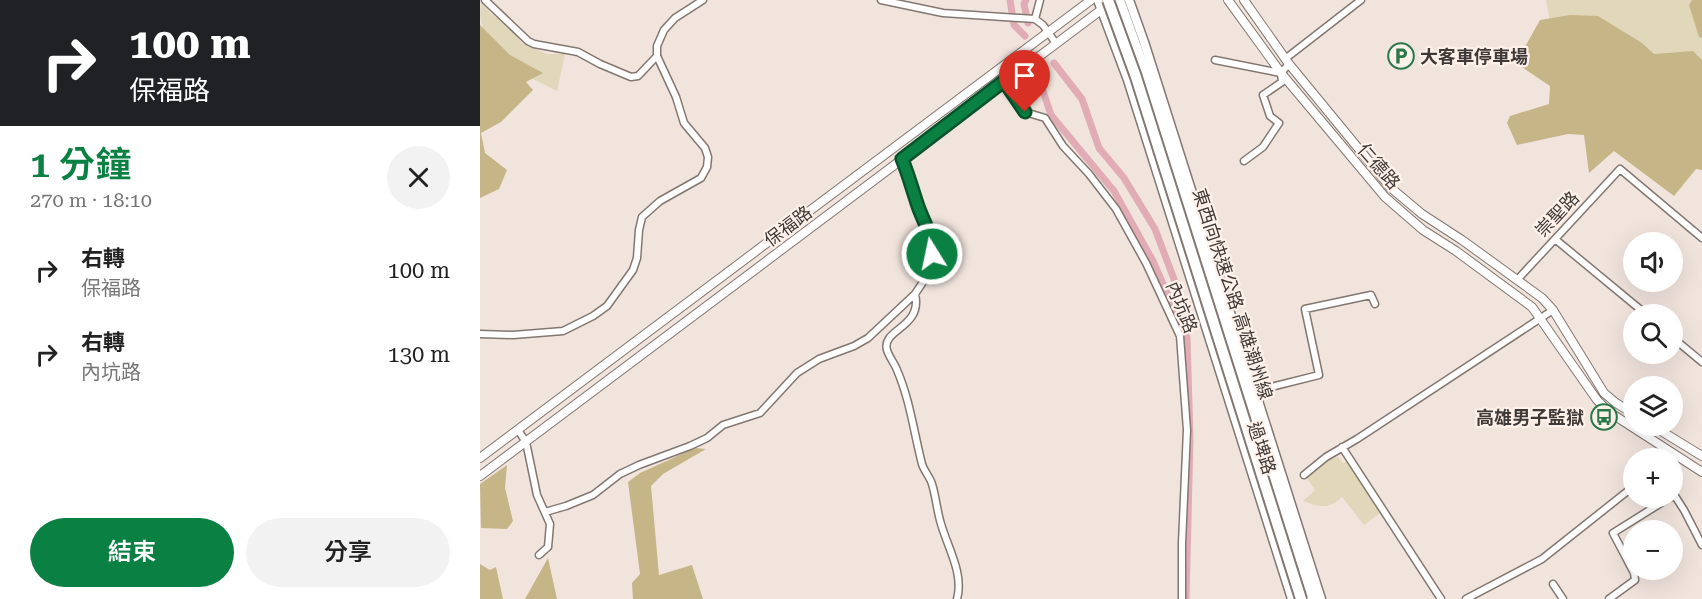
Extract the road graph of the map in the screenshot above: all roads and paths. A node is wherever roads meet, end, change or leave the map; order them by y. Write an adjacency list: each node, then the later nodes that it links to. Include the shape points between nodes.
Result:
1 (485, 0): 16 (street, via 528,41 578,52 631,77 638,76)
2 (703, 0): 16 (street, via 664,30)
3 (881, 0): 13 (street, via 943,13)
4 (1040, 0): 13 (street)
5 (1091, 0): 14 (street, 保福路)
6 (1114, 0): 12 (street, 保福路)
7 (1119, 0): 58 (highway, 東西向快速公路 高雄潮州線)
8 (1129, 0): 34 (main road, 過埤路)
9 (1228, 0): 19 (street, 仁德路)
10 (1244, 0): 18 (street, 仁德路)
11 (1361, 0): 18 (street)
12 (1103, 3): 15 (street, 保福路); 56 (main road, 過埤路); 57 (highway, 東西向快速公路 高雄潮州線, bridge, via 1136,77)
13 (1033, 19): 14 (street)
14 (1048, 32): 15 (street); 36 (street, 保福路)
15 (1055, 42): 20 (street, 保福路)
16 (657, 56): 31 (street, via 684,123 705,148 707,167 701,178 660,201 642,217 633,270 607,306 593,316 563,331)
17 (1215, 60): 19 (street)
18 (1287, 61): 19 (street); 25 (street, 仁德路, via 1391,188)
19 (1281, 73): 22 (street, via 1282,82 1263,95 1270,116 1279,123 1263,147); 30 (street, 仁德路, via 1385,197 1423,230 1532,307)
20 (1004, 81): 21 (street, 保福路); 55 (street, 內坑路, via 1025,112 1045,118 1062,146 1116,209 1179,336 1187,430)
21 (902, 159): 26 (street, via 932,241 927,276); 38 (street, 保福路)
22 (1244, 160)
23 (1702, 238): 24 (street, 崇聖路, via 1620,169)
24 (1555, 239): 25 (street, 崇聖路); 28 (street)
25 (1517, 280): 29 (street, 仁德路)
26 (915, 294): 50 (street, via 868,338 797,373 760,413 723,425 707,438 620,474 593,495); 54 (street, via 915,314 888,339 886,348 898,371 922,467 931,481 958,576)
27 (1375, 304): 34 (street, via 1371,295 1305,309 1319,375)
28 (1634, 304)
29 (1552, 310): 30 (street); 35 (street, 仁德路, via 1604,393)
30 (1540, 317): 39 (street); 40 (street, 仁德路, via 1597,400)
31 (480, 334)
32 (1683, 346): 33 (street)
33 (1702, 362)
34 (1255, 391): 59 (main road, 過埤路)
35 (1623, 407)
36 (518, 430): 38 (street); 42 (street, 保福路)
37 (1669, 436): 41 (street)
38 (526, 442): 45 (street, 保福路); 50 (street, via 537,495)
39 (1342, 447): 46 (street); 60 (street)
40 (1661, 448)
41 (1702, 456)
42 (480, 458)
43 (1683, 462): 44 (street, 仁德路)
44 (1702, 472)
45 (480, 476)
46 (1304, 476)
47 (1623, 495): 61 (street, via 1542,560)
48 (1654, 508): 63 (street, via 1613,533 1635,580)
49 (1683, 508): 51 (street)
50 (545, 512): 52 (street, via 550,524 548,547)
51 (1702, 545)
52 (539, 555)
53 (1553, 584): 62 (street)
54 (957, 599)
55 (1182, 599)
56 (1292, 599)
57 (1301, 599)
58 (1312, 599)
59 (1321, 599)
60 (1441, 599)
61 (1466, 599)
62 (1563, 599)
63 (1609, 599)

